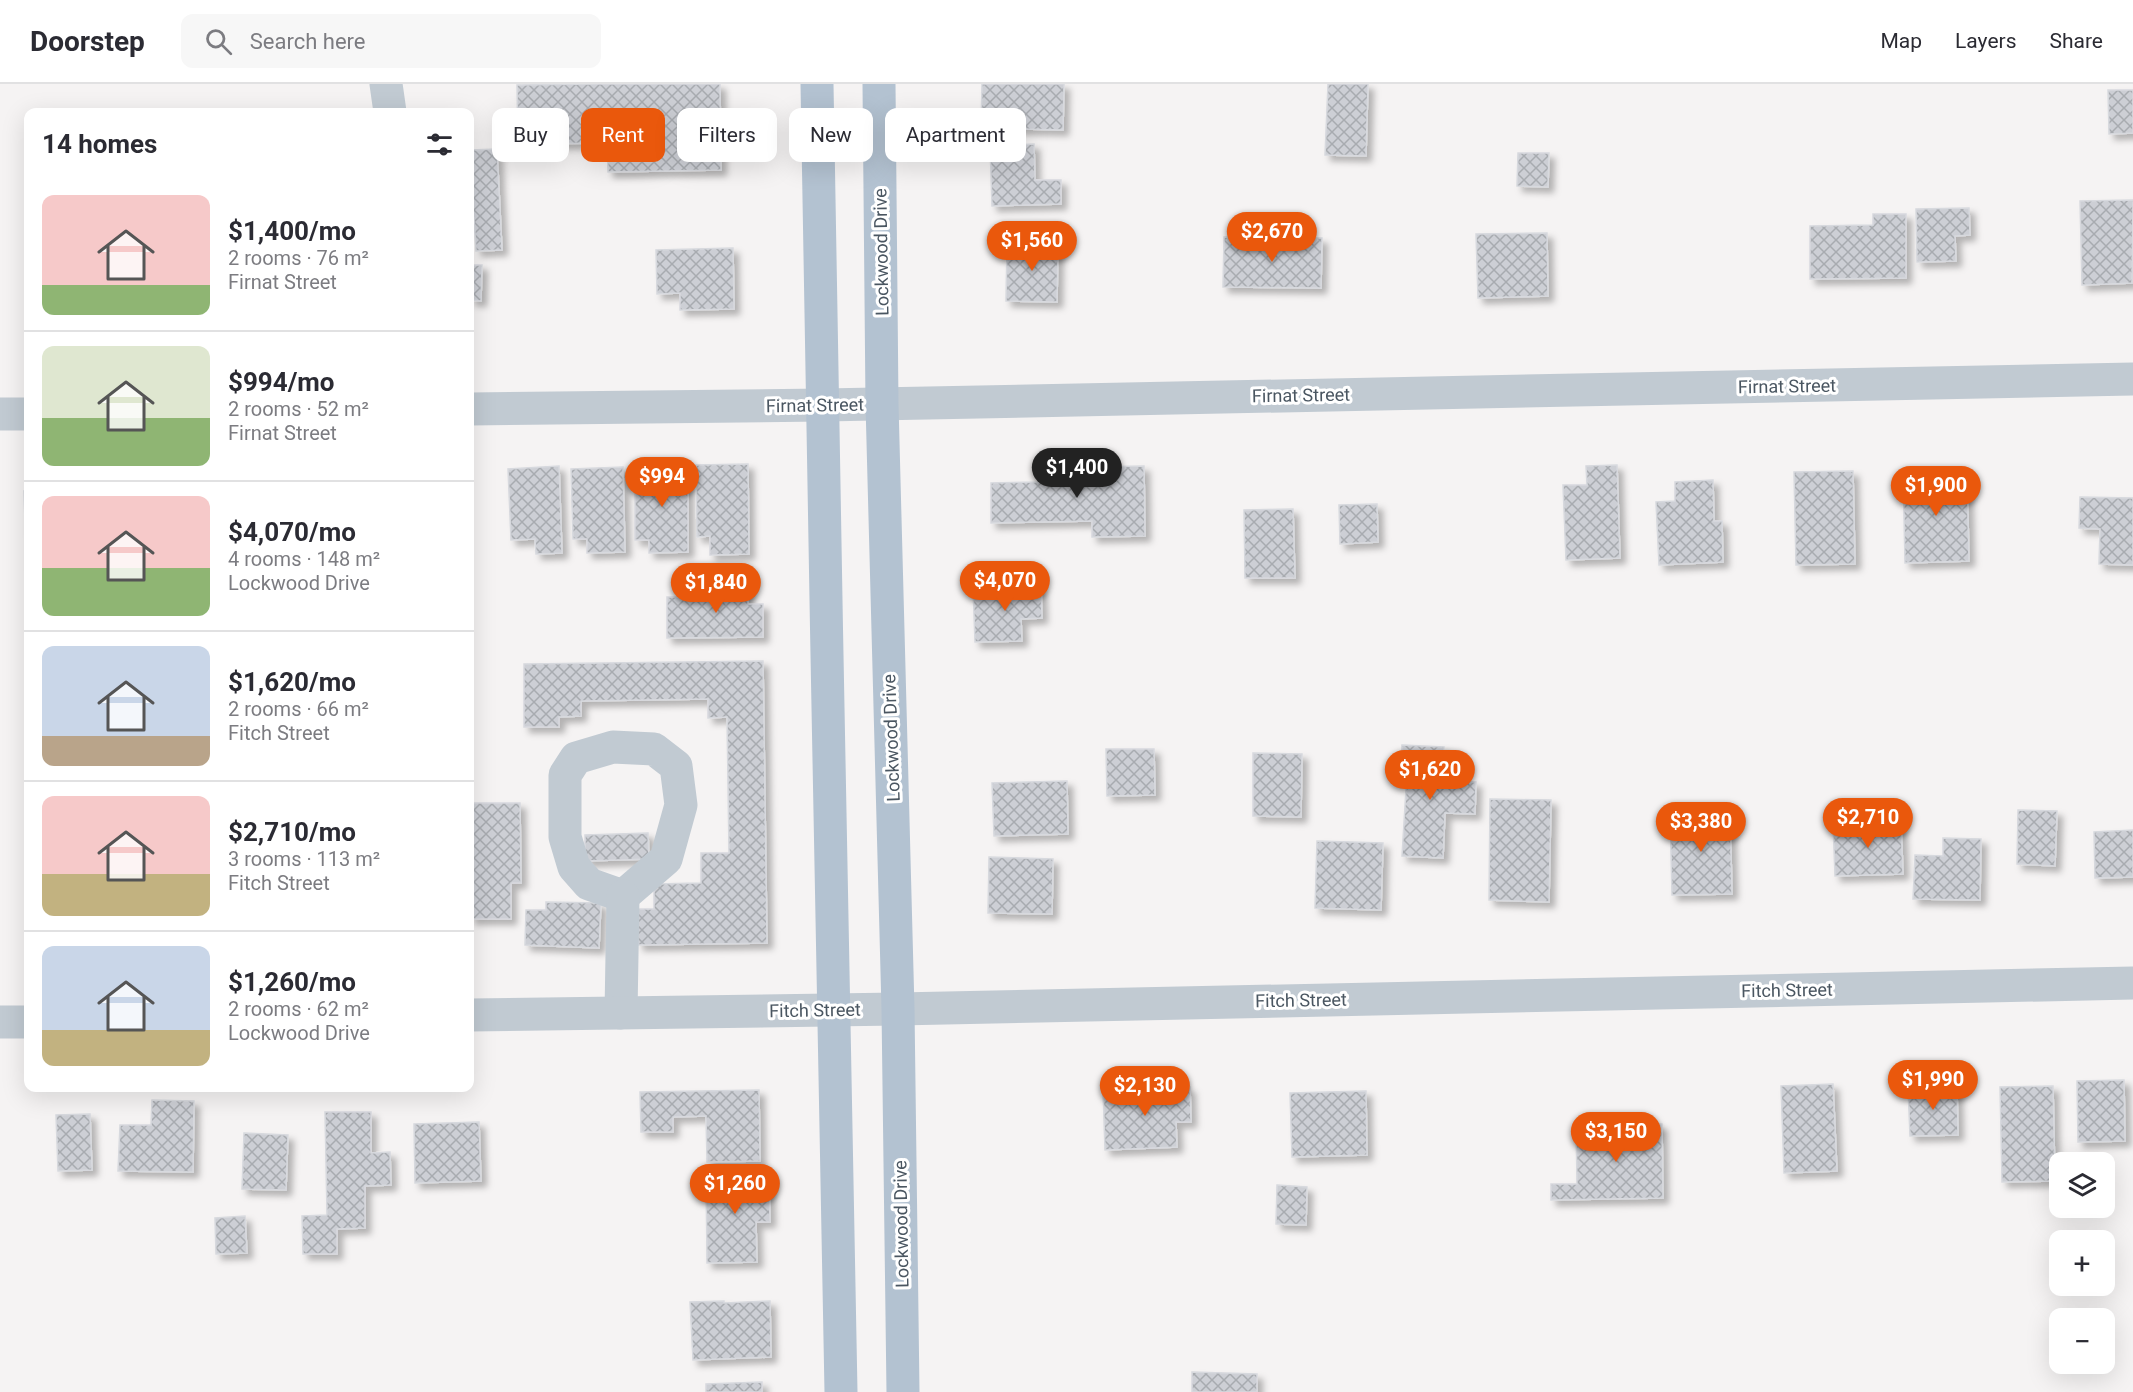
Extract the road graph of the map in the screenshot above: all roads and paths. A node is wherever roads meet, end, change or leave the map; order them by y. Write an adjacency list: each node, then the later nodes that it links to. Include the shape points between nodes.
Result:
1 (386, 84): 4 (street)
2 (817, 84): 7 (main road)
3 (879, 84): 6 (main road, Lockwood Drive)
4 (389, 108)
5 (2133, 379): 6 (street, Firnat Street)
6 (882, 404): 7 (street, Firnat Street); 13 (main road, Lockwood Drive)
7 (824, 405): 8 (street, Firnat Street); 14 (main road)
8 (474, 409)
9 (0, 414): 10 (street)
10 (24, 414)
11 (623, 896): 11 (street, via 666,859 681,805 676,766 654,749 613,747 576,758 565,775 565,837 574,867 589,884); 15 (street)
12 (2133, 982): 13 (street, Fitch Street)
13 (898, 1009): 14 (street, Fitch Street); 20 (main road, Lockwood Drive)
14 (832, 1010): 15 (street, Fitch Street); 19 (main road)
15 (621, 1013): 16 (street, Fitch Street)
16 (474, 1015)
17 (0, 1022): 18 (street)
18 (24, 1022)
19 (841, 1392)
20 (903, 1392)

